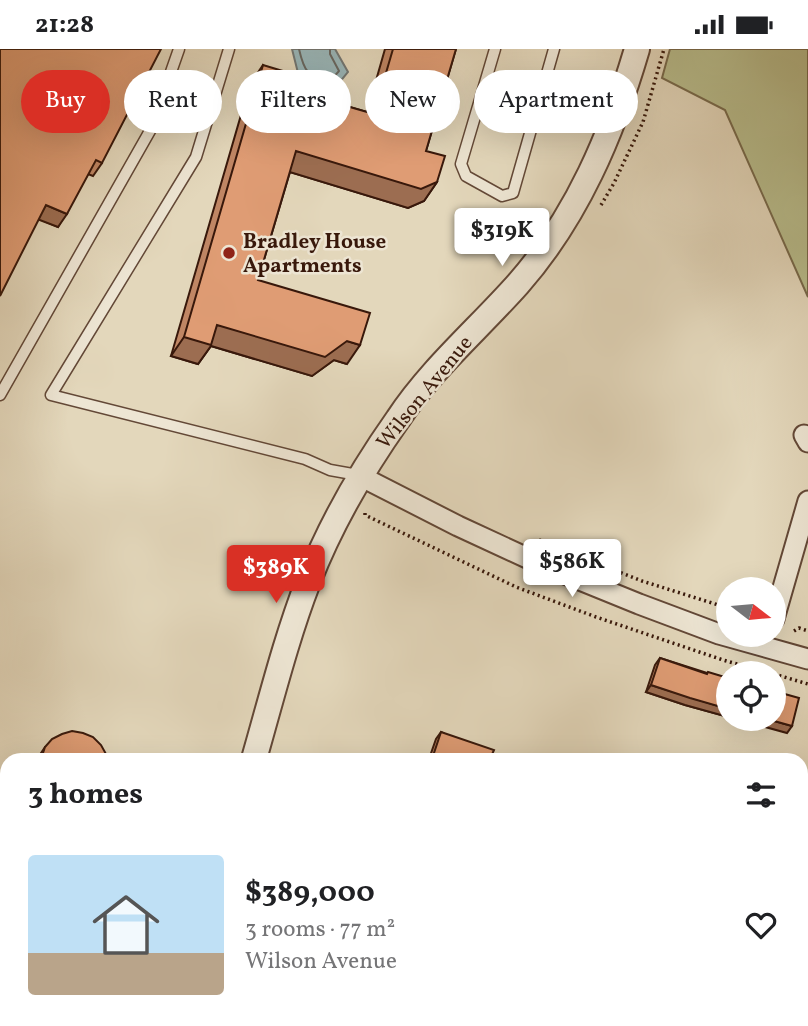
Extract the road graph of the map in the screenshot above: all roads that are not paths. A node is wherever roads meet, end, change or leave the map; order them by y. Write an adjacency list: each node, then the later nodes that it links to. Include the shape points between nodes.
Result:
1 (179, 49): 6 (lane, via 150,129)
2 (229, 49): 7 (lane, via 196,157 51,395)
3 (495, 49): 4 (lane, via 461,164 466,176 502,196 513,193)
4 (554, 49)
5 (637, 49): 7 (street, Wilson Avenue, via 611,129 561,226 519,283 400,415)
6 (0, 395)
7 (360, 476): 10 (street, via 538,563); 13 (street, Wilson Avenue, via 308,582)
8 (808, 501): 9 (street)
9 (786, 577)
10 (716, 633)
11 (781, 647): 12 (street)
12 (808, 659)
13 (256, 753)

